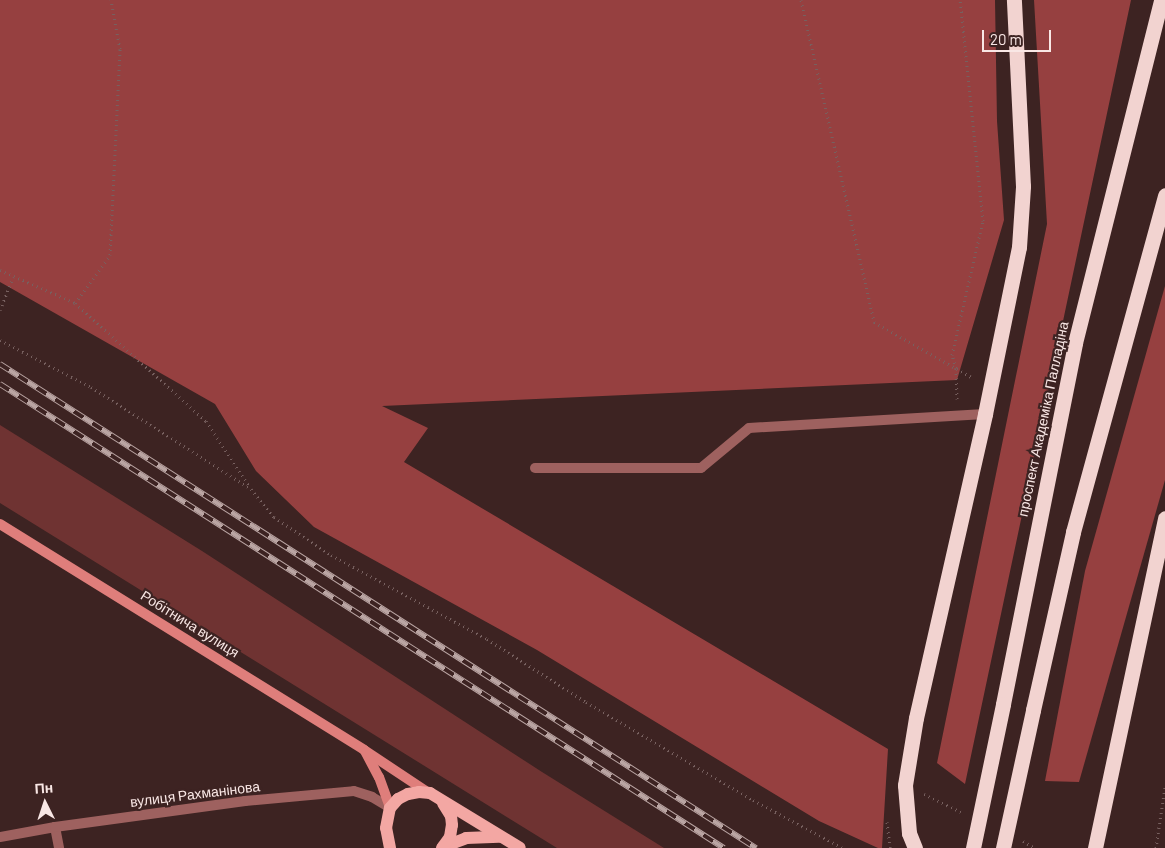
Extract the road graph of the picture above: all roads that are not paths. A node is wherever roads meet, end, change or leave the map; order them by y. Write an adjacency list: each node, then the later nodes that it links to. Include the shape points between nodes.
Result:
1 (1014, 0): 4 (highway, via 1023,186 1019,247)
2 (1161, 0): 20 (highway, проспект Академіка Палладіна, bridge, via 1075,343)
3 (1165, 195): 21 (highway, bridge, via 1073,532)
4 (984, 414): 5 (street, via 749,428 702,468); 19 (highway, via 904,785 909,833)
5 (534, 468)
6 (1165, 518): 22 (highway)
7 (0, 524): 8 (street, Робітнича вулиця)
8 (364, 750): 9 (street, Робітнича вулиця); 11 (street, Робітнича вулиця, via 380,777)
9 (430, 793): 10 (main road); 11 (main road, via 408,794)
10 (441, 800): 14 (main road); 17 (main road, via 451,816 452,825 450,837)
11 (390, 808): 12 (street, вулиця Рахманінова, via 354,791 245,801); 15 (main road, via 386,818)
12 (55, 826): 13 (street, вулиця Рахманінова); 16 (street)
13 (0, 837)
14 (501, 837): 17 (main road, via 466,838); 18 (main road)
15 (392, 845)
16 (59, 848)
17 (442, 848)
18 (520, 848)
19 (915, 848)
20 (973, 848)
21 (1003, 848)
22 (1095, 848)

